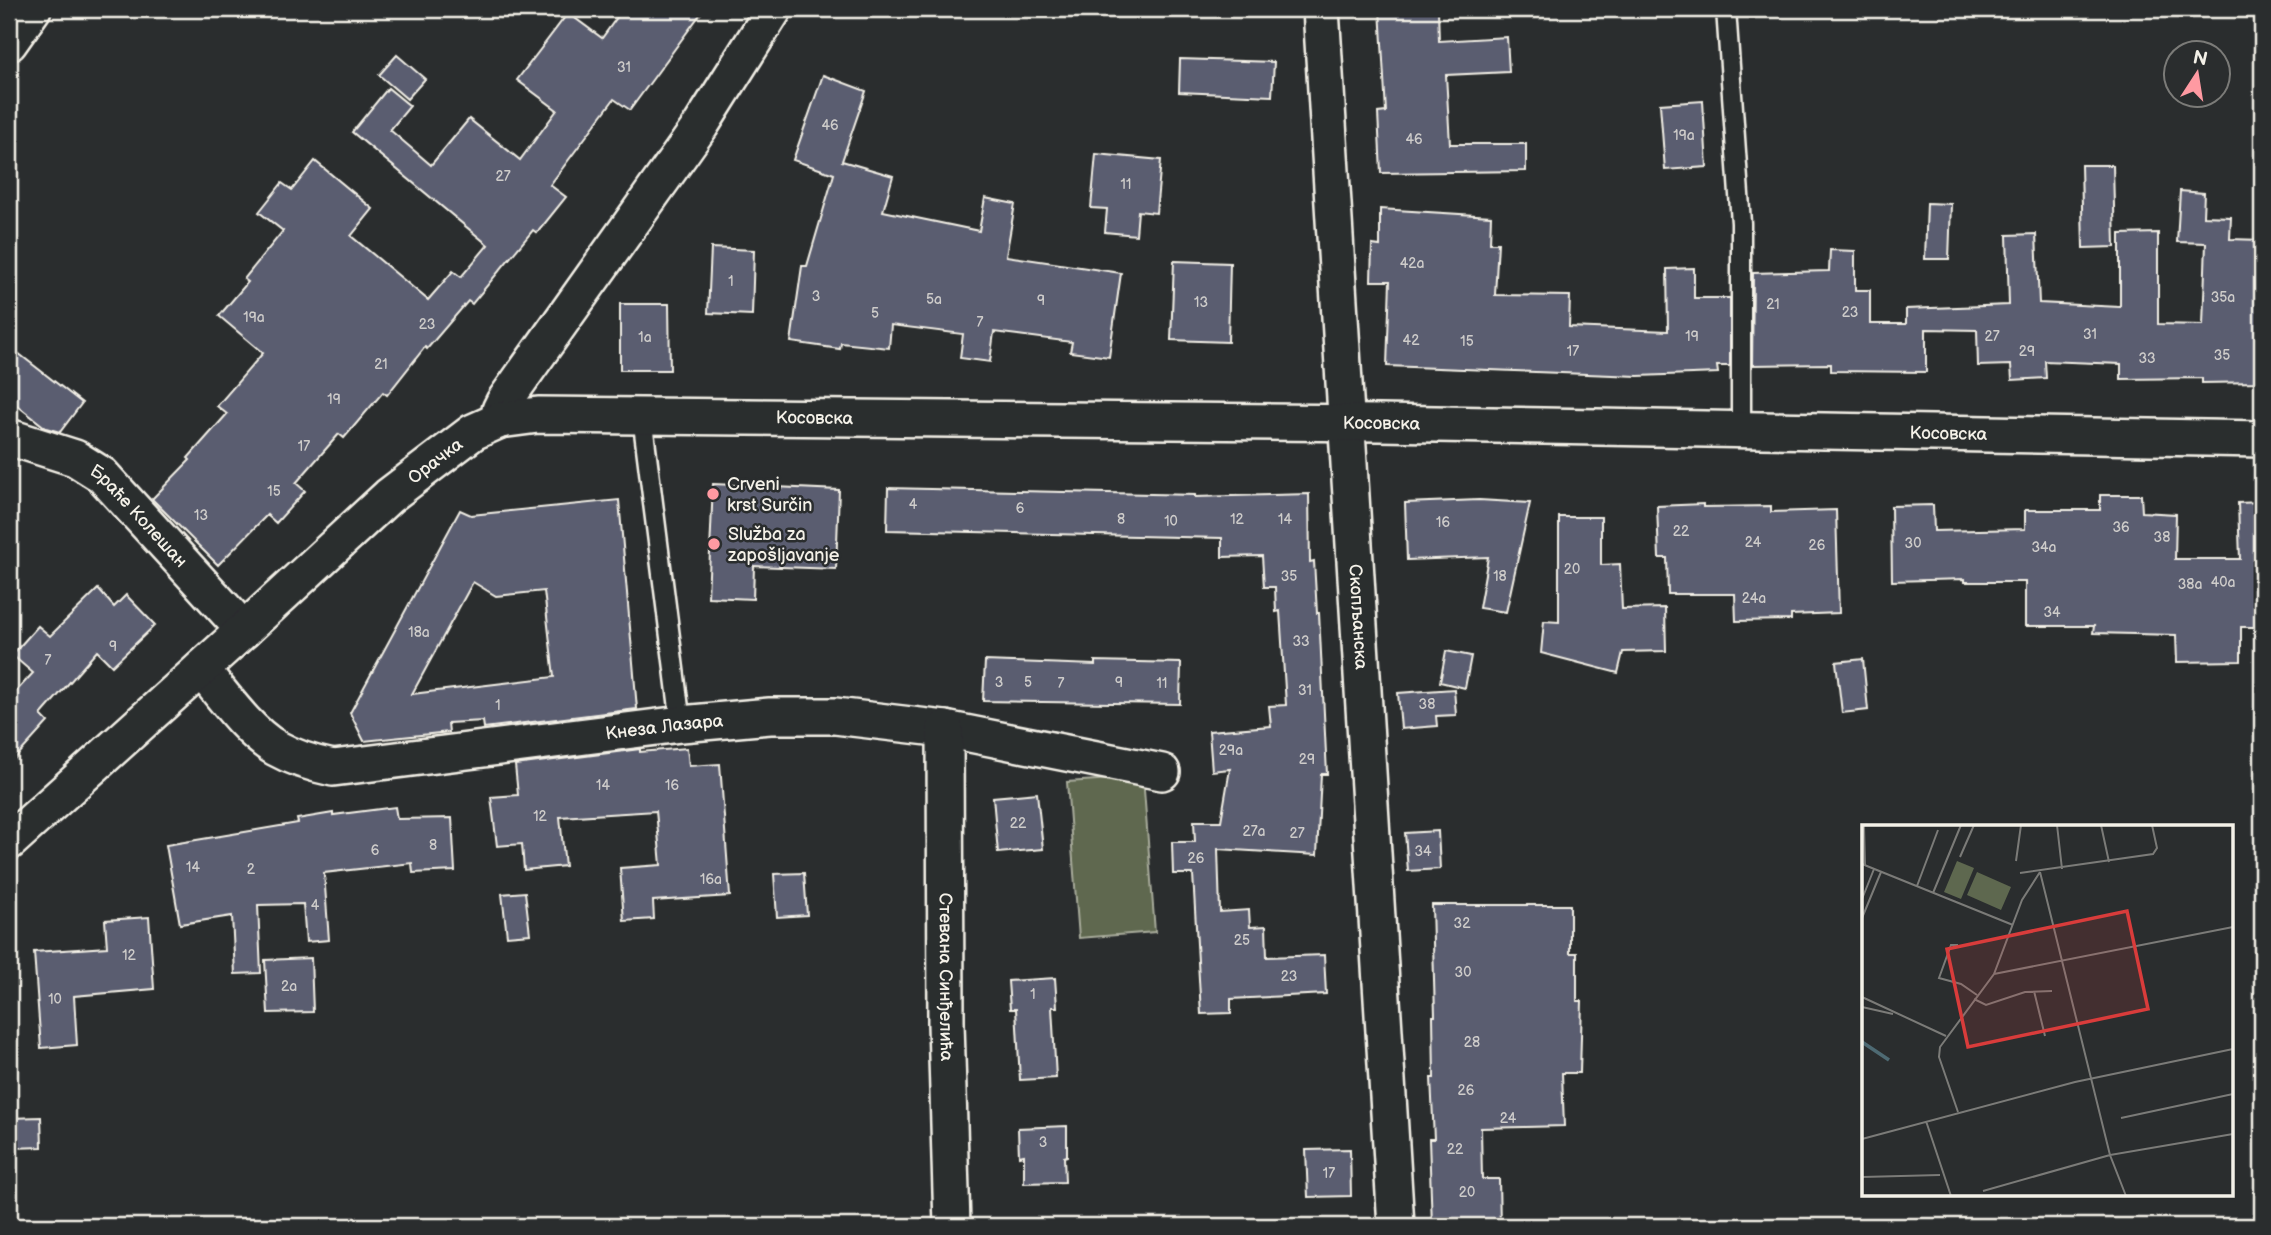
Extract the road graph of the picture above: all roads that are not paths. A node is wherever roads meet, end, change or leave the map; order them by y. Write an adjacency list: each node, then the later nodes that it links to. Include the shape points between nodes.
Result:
1 (33, 9): 5 (street)
2 (774, 9): 7 (street, via 701,125 511,391 500,410)
3 (1321, 9): 8 (street, Скопљанска)
4 (1726, 9): 9 (lane, via 1741,223)
5 (9, 43)
6 (642, 416): 7 (street, Косовска, via 538,415); 8 (street, Косовска); 14 (lane)
7 (500, 420): 12 (street, Орачка, via 473,432 389,496)
8 (1346, 423): 9 (street, Косовска); 19 (street, Скопљанска)
9 (1741, 429): 11 (street, Косовска)
10 (9, 437): 12 (street, Браће Колешан, via 75,458 102,475)
11 (2262, 439)
12 (244, 630): 13 (street, Орачка)
13 (201, 669): 14 (street, Кнеза Лазара, via 274,747 308,763 333,768); 17 (street, Орачка)
14 (681, 724): 15 (street, Кнеза Лазара, via 835,716)
15 (945, 729): 16 (street, Кнеза Лазара); 18 (street, Стевана Синђелића)
16 (1162, 772)
17 (9, 842)
18 (952, 1226)
19 (1396, 1226)

